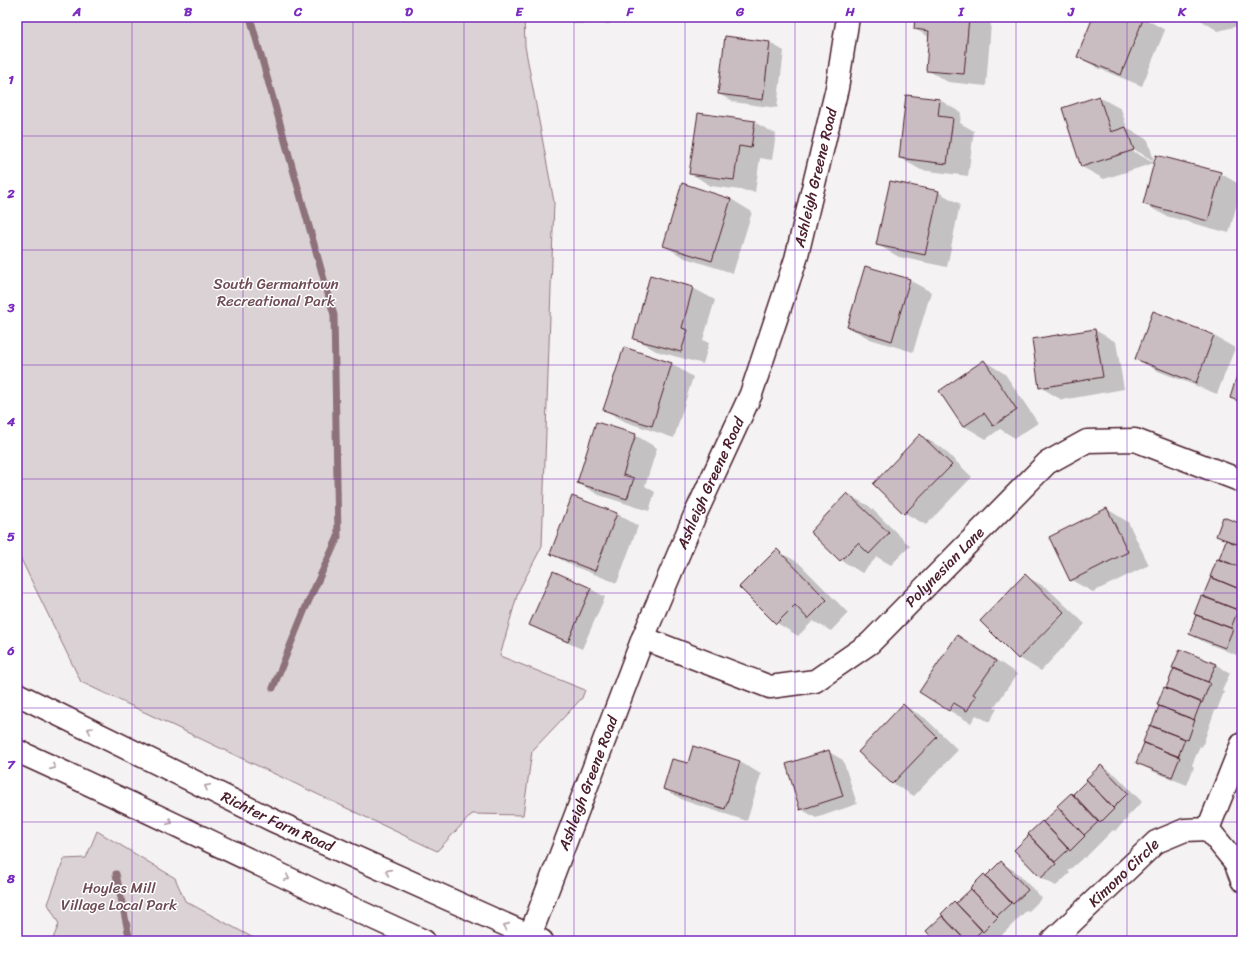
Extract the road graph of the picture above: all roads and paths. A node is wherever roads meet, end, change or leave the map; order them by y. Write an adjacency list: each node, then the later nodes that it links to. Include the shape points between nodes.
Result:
1 (848, 17): 3 (street, Ashleigh Greene Road, via 837,88 796,259 751,394 695,515)
2 (1242, 481): 3 (street, Polynesian Lane, via 1135,440 1087,441 1047,463 870,643 815,681 770,688)
3 (643, 638): 9 (street, Ashleigh Greene Road)
4 (17, 694): 9 (street, Richter Farm Road, one-way to 4, via 272,820)
5 (1242, 744): 7 (street)
6 (17, 751): 10 (street, one-way to 10)
7 (1208, 830): 8 (street, via 1235,862); 11 (street, Kimono Circle, via 1185,830 1156,842)
8 (1242, 880)
9 (533, 939)
10 (424, 941)
11 (1052, 941)

